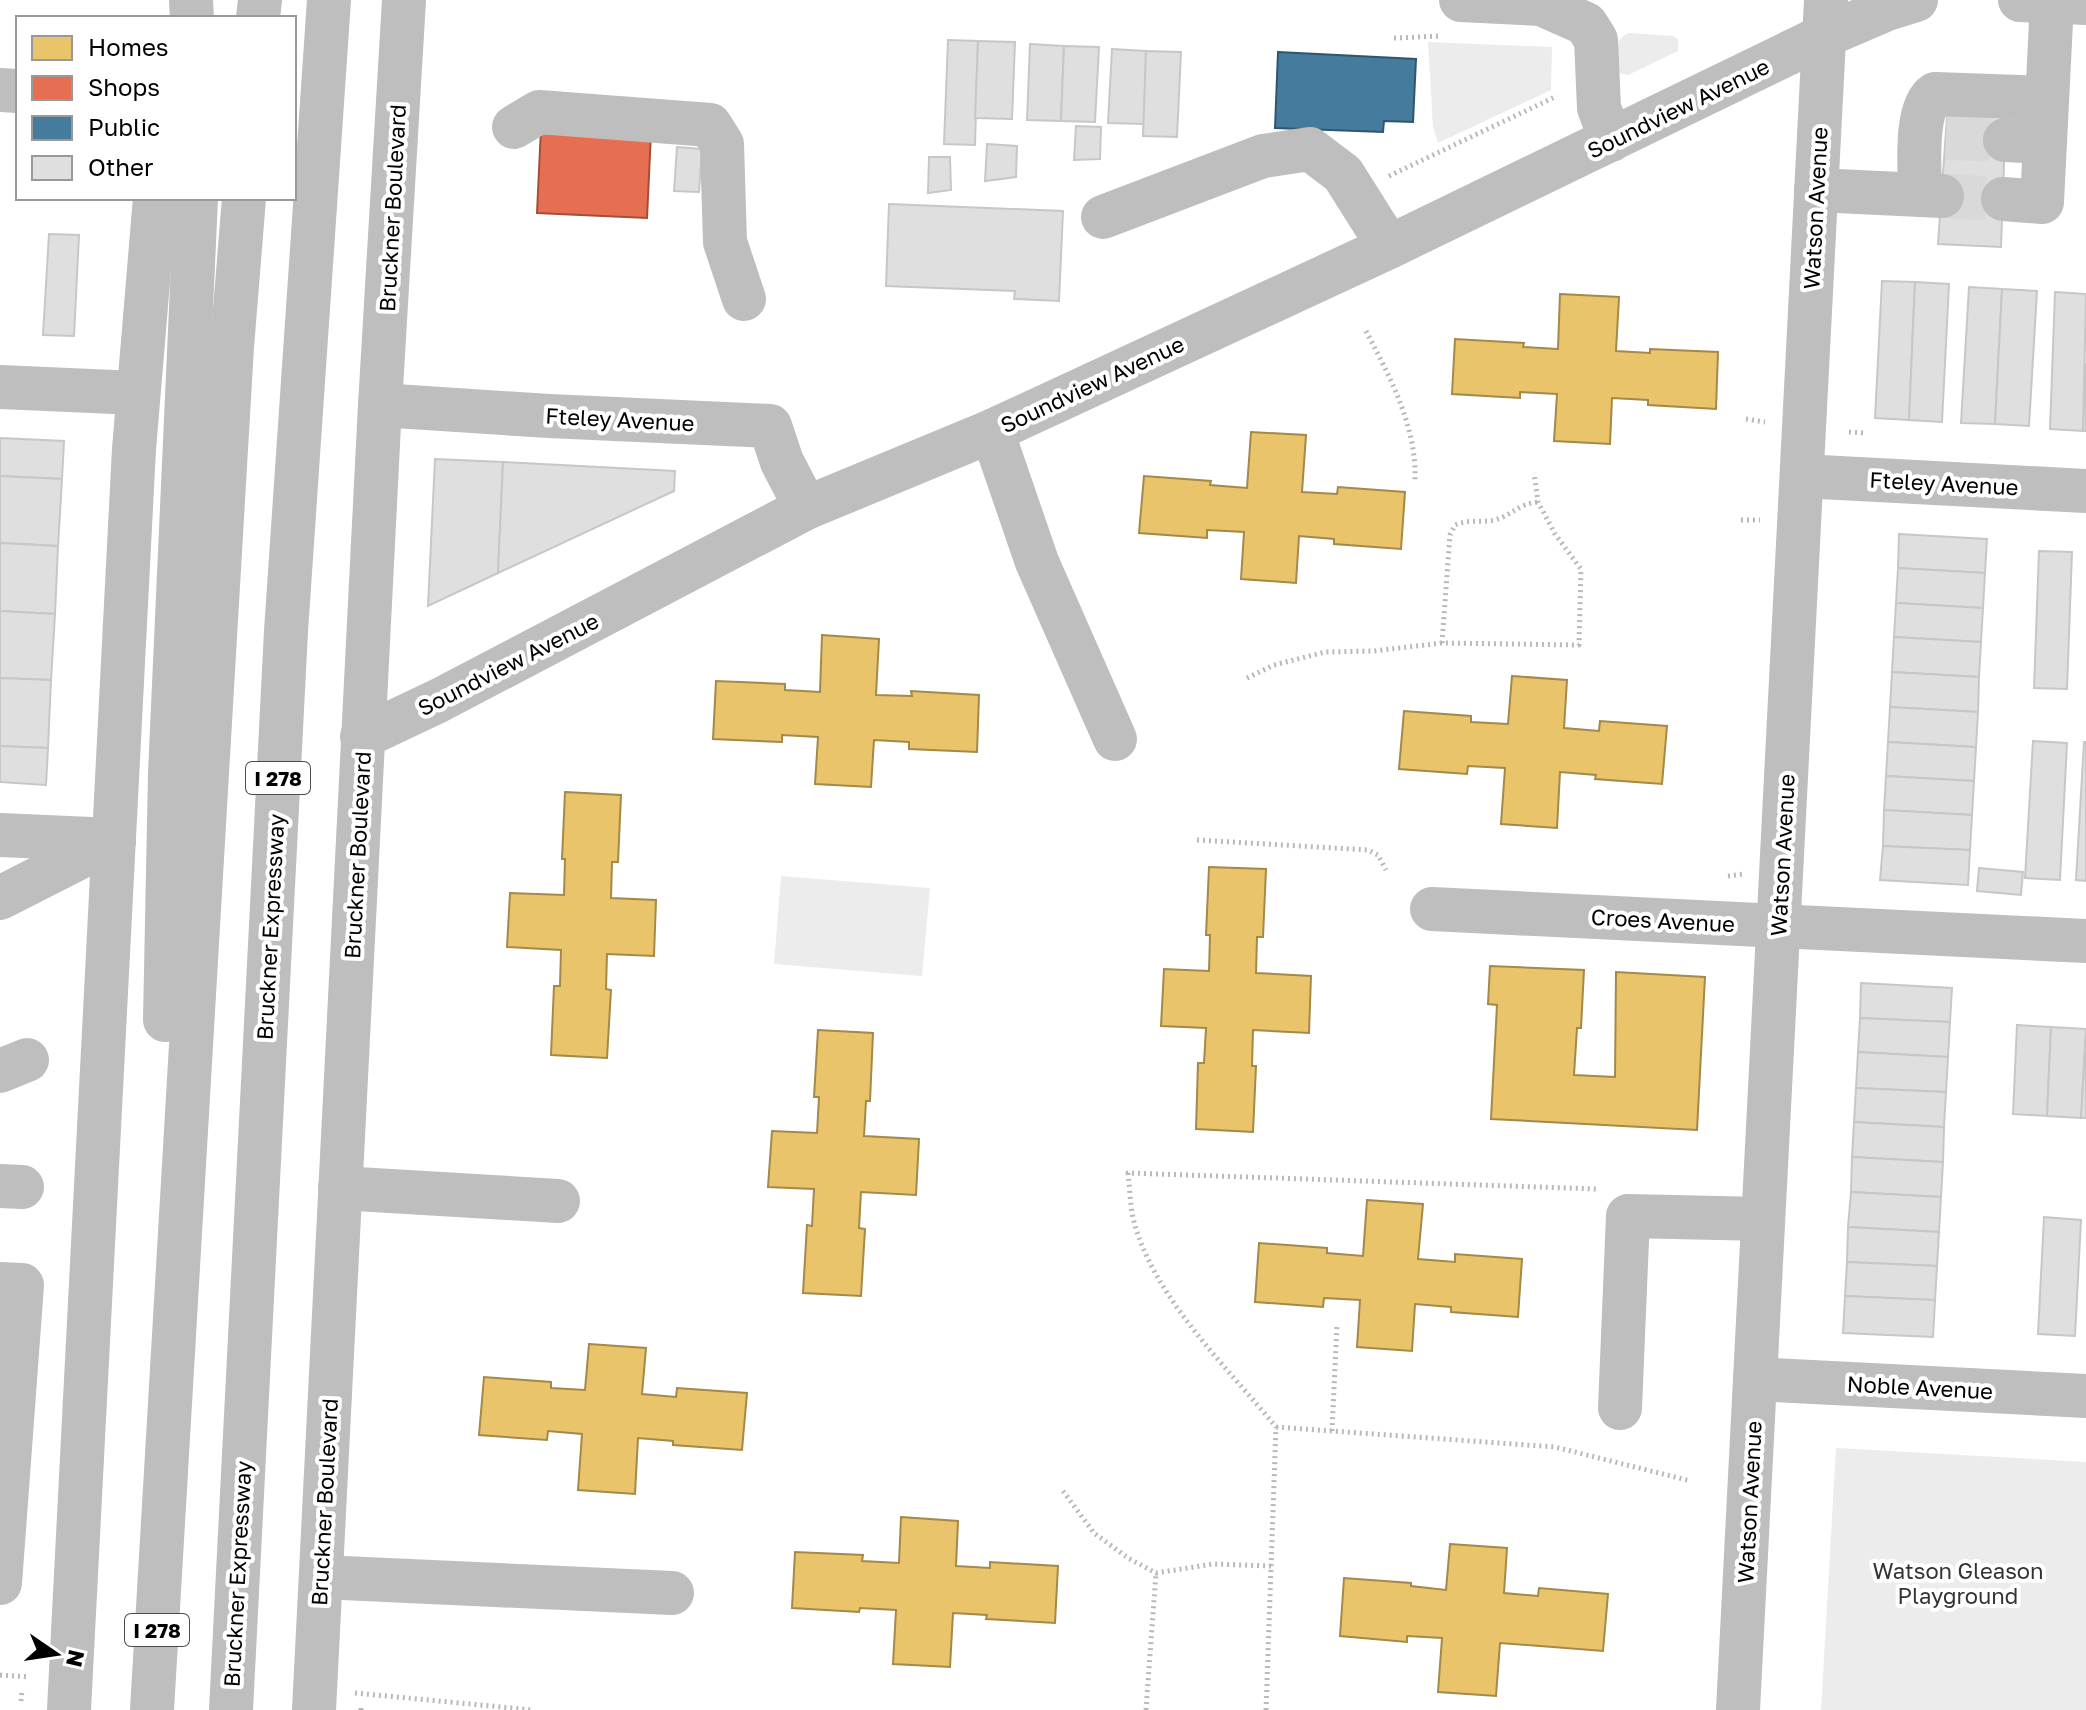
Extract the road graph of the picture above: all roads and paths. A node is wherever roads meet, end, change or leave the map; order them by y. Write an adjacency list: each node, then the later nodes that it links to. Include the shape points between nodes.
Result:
1 (329, 0): 77 (main road, Bruckner Expressway / I 278, via 286,616)
2 (404, 0): 24 (main road, Bruckner Boulevard)
3 (1461, 0): 5 (main road)
4 (1916, 0): 7 (main road, Soundview Avenue)
5 (1536, 2): 11 (main road, via 1577,18 1592,32 1599,108)
6 (2053, 2): 9 (main road)
7 (1825, 18): 11 (main road, Soundview Avenue); 13 (main road, Watson Avenue)
8 (1562, 94): 12 (path)
9 (2047, 98): 13 (main road, via 1935,94 1922,112 1934,138 1931,196); 14 (main road, via 2025,141 2042,202)
10 (514, 127): 20 (main road, via 539,112 710,125 722,144 725,242)
11 (1611, 140): 19 (main road, Soundview Avenue)
12 (1379, 180)
13 (1816, 190): 31 (main road, Watson Avenue)
14 (2003, 199)
15 (155, 200): 23 (main road)
16 (196, 200): 67 (main road, via 166,905)
17 (244, 200): 67 (main road, I 278)
18 (1103, 217): 19 (main road, via 1263,156 1310,149 1343,174)
19 (1389, 247): 27 (main road, Soundview Avenue)
20 (744, 299)
21 (1366, 331): 32 (path, via 1408,423)
22 (0, 387): 23 (main road)
23 (137, 393): 43 (main road)
24 (380, 405): 35 (main road, Fteley Avenue, via 770,426); 40 (main road, Bruckner Boulevard)
25 (1746, 419): 26 (path)
26 (1772, 422)
27 (992, 431): 35 (main road, Soundview Avenue); 41 (main road, via 1037,562)
28 (1849, 432): 29 (path)
29 (1865, 433)
30 (1534, 473): 34 (path)
31 (1802, 476): 33 (main road, Fteley Avenue); 50 (main road, Watson Avenue)
32 (1415, 481)
33 (2086, 491)
34 (1538, 502): 38 (path, via 1522,503 1495,520 1455,525); 38 (path, via 1581,569 1579,645)
35 (806, 508): 40 (main road, Soundview Avenue)
36 (1741, 520): 37 (path)
37 (1763, 520)
38 (1442, 643): 39 (path, via 1325,652)
39 (1247, 678)
40 (362, 737): 52 (main road, Bruckner Boulevard)
41 (1115, 739)
42 (0, 835): 43 (main road)
43 (114, 840): 48 (main road); 75 (main road)
44 (1197, 840): 45 (path, via 1368,850 1378,855)
45 (1386, 870)
46 (1743, 874): 47 (path)
47 (1728, 876)
48 (0, 898)
49 (1432, 909): 50 (main road, Croes Avenue)
50 (1779, 925): 51 (main road, Croes Avenue); 55 (main road, Watson Avenue)
51 (2086, 941)
52 (340, 1188): 54 (main road); 70 (main road, Bruckner Boulevard)
53 (1612, 1189): 62 (path, via 1128,1173 1134,1221 1161,1281 1218,1362)
54 (558, 1201)
55 (1763, 1219): 58 (main road, Watson Avenue); 61 (main road, via 1628,1216)
56 (0, 1284): 59 (main road, via 22,1285)
57 (1337, 1325): 63 (path)
58 (1755, 1379): 60 (main road, Noble Avenue); 81 (main road, Watson Avenue)
59 (7, 1385): 65 (main road)
60 (2086, 1396)
61 (1620, 1408)
62 (1276, 1427): 63 (path); 68 (path)
63 (1332, 1431): 64 (path, via 1555,1447)
64 (1691, 1481)
65 (3, 1484): 71 (main road)
66 (1063, 1491): 69 (path, via 1094,1533)
67 (162, 1550): 76 (main road, I 278)
68 (1271, 1566): 69 (path, via 1213,1564); 80 (path)
69 (1156, 1573): 79 (path)
70 (321, 1577): 72 (main road); 78 (main road, Bruckner Boulevard)
71 (0, 1583)
72 (672, 1593)
73 (22, 1690): 74 (path)
74 (21, 1701)
75 (69, 1710)
76 (152, 1710)
77 (231, 1710)
78 (314, 1710)
79 (1146, 1710)
80 (1266, 1710)
81 (1738, 1710)

